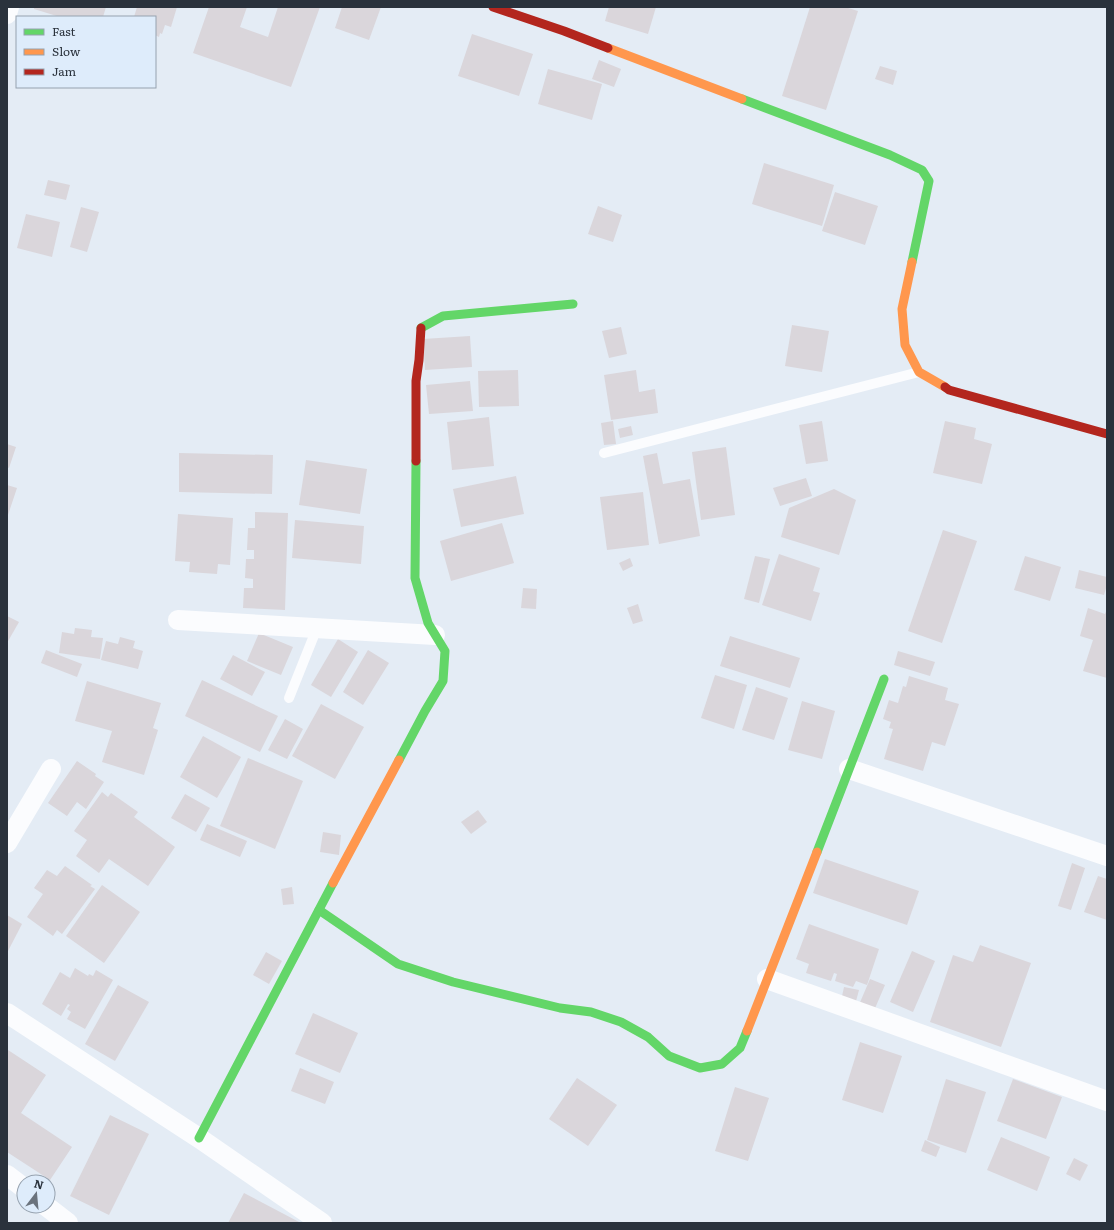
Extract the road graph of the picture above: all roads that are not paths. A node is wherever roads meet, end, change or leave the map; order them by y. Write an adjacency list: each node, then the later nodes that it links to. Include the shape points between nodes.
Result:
1 (9, 7): 3 (street)
2 (493, 7): 5 (street, via 564,31 890,155 922,170 929,181 902,309 905,345)
3 (7, 14)
4 (573, 304): 10 (street, via 443,316 421,328 416,381 415,578 428,623)
5 (919, 372): 6 (street, via 949,390); 7 (lane)
6 (1107, 434)
7 (604, 453)
8 (178, 620): 9 (street)
9 (317, 628): 10 (street); 12 (lane)
10 (435, 635): 17 (street, via 444,650 443,681)
11 (884, 679): 13 (street)
12 (288, 698)
13 (849, 768): 16 (street); 18 (street)
14 (51, 769): 15 (street)
15 (7, 844)
16 (1107, 856)
17 (319, 910): 18 (street, via 398,964 453,982 560,1008 591,1012 621,1022 648,1037 669,1056 700,1068 722,1064 740,1048); 21 (street)
18 (767, 979): 20 (street)
19 (7, 1013): 21 (street)
20 (1107, 1101)
21 (199, 1138): 26 (street)
22 (7, 1175): 23 (street)
23 (16, 1182)
24 (56, 1214): 25 (street)
25 (68, 1223)
26 (322, 1223)

